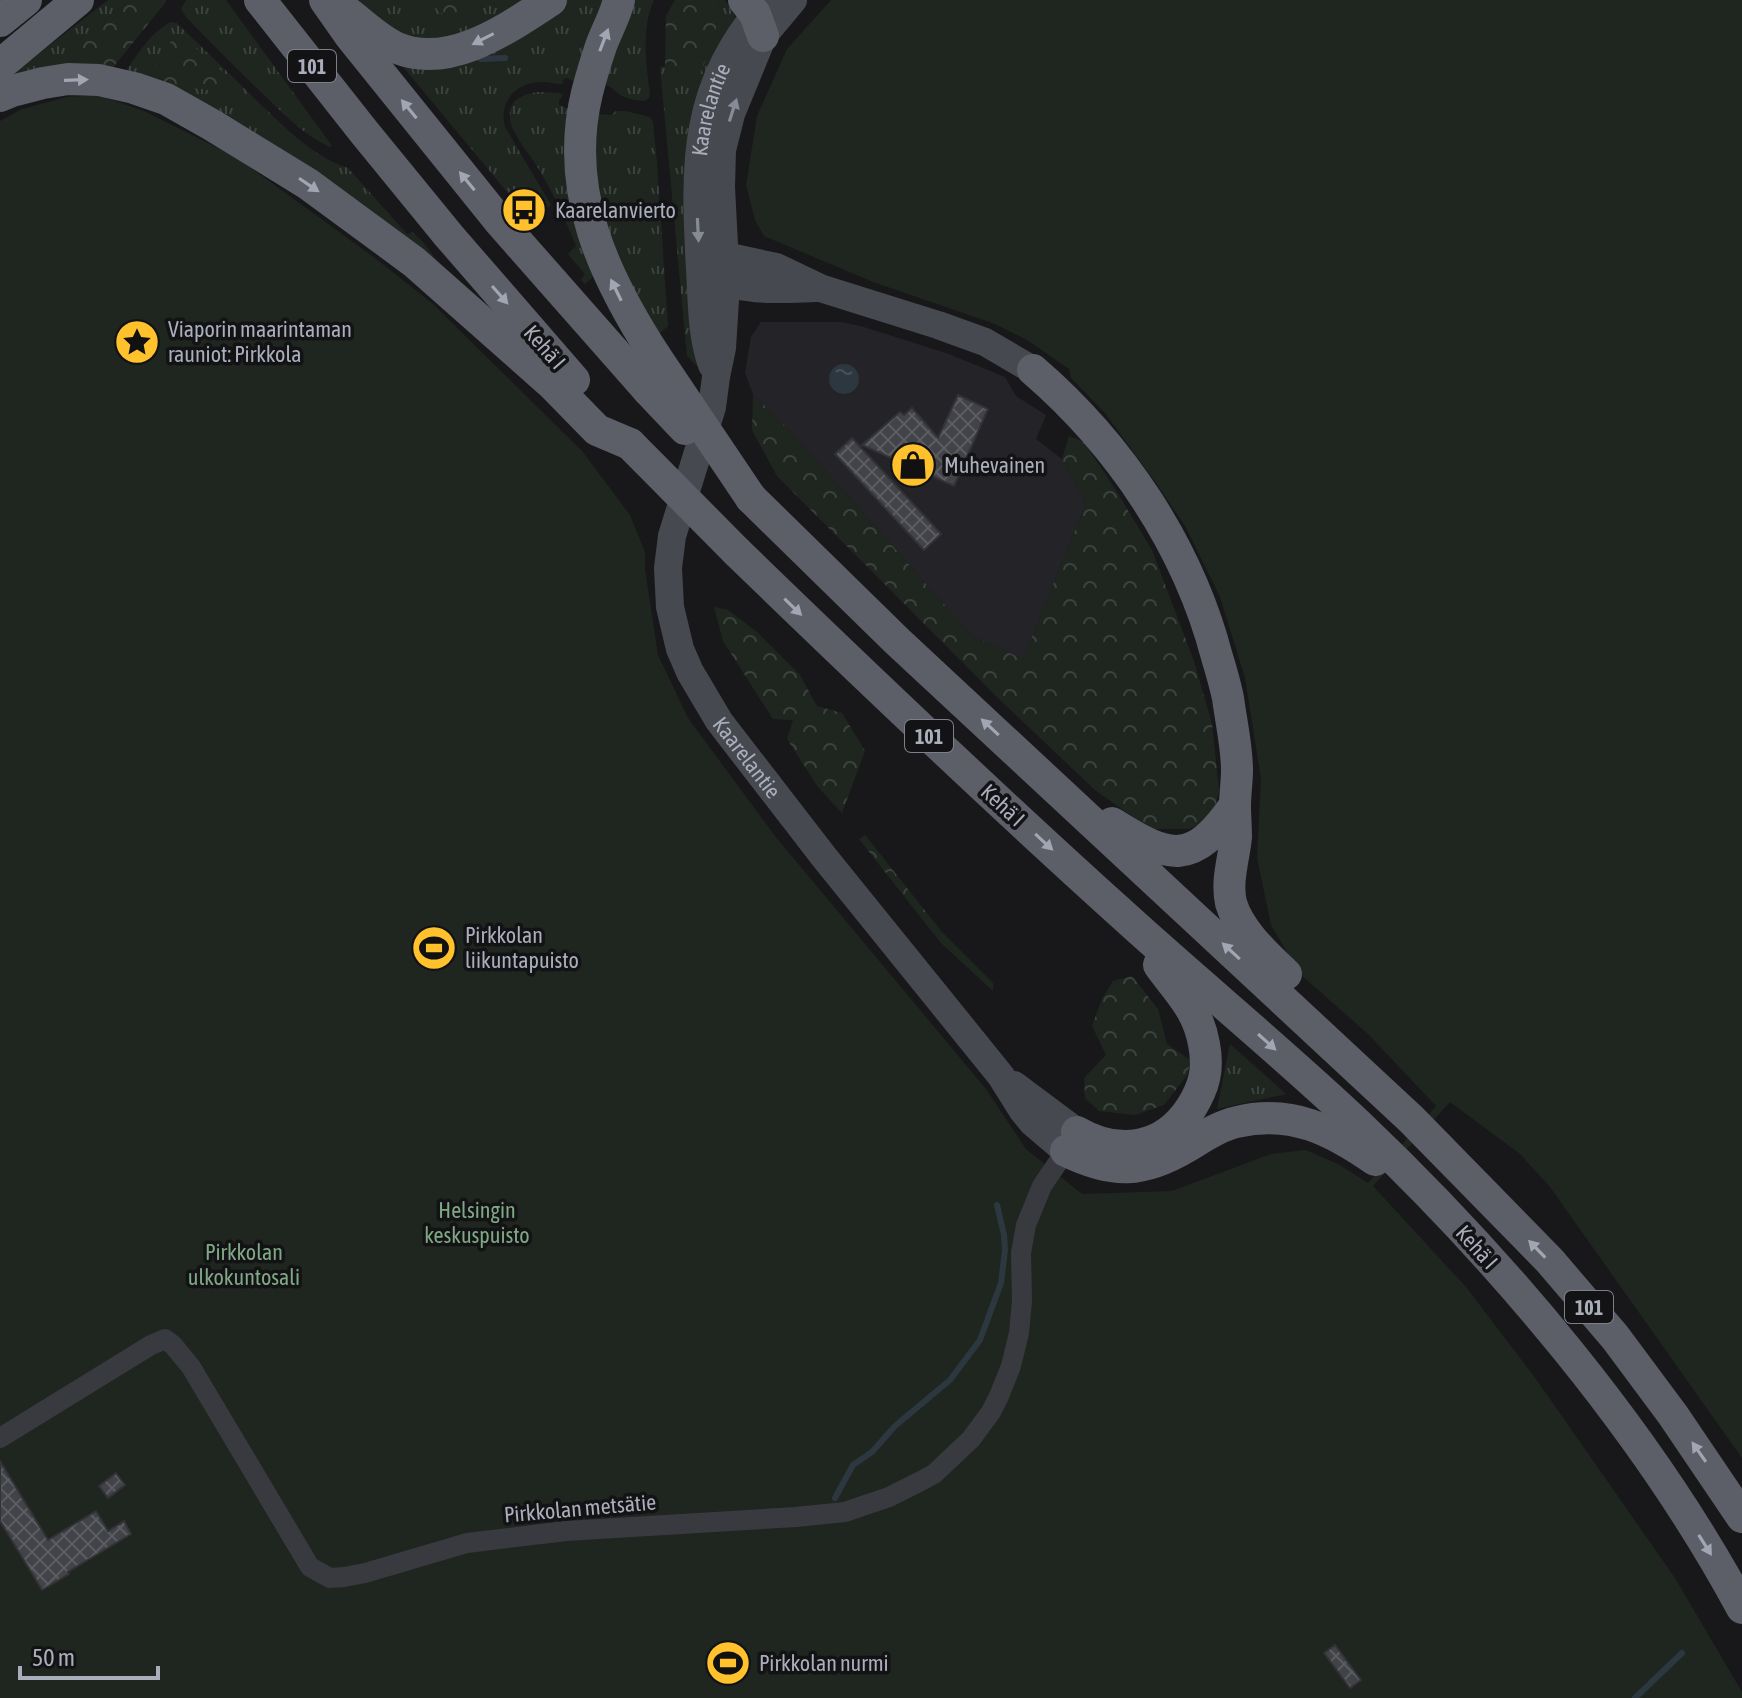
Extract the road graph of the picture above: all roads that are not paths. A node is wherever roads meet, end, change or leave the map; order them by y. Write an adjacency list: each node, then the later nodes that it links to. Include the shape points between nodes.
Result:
1 (26, 0): 10 (highway)
2 (78, 0): 11 (highway)
3 (260, 0): 17 (highway, Kehä I / 101, one-way to 17, via 449,236)
4 (325, 0): 18 (highway, Kehä I / 101, one-way to 4, bridge, via 500,222)
5 (331, 0): 6 (highway, one-way to 5, via 461,50 431,55 386,43)
6 (551, 0)
7 (619, 0): 18 (highway, one-way to 7, bridge, via 627,313 594,239 581,174 581,133 586,94)
8 (793, 0): 9 (main road, Kaarelantie)
9 (757, 13): 13 (main road, Kaarelantie, one-way to 13, via 729,51 708,99 698,155); 14 (main road, Kaarelantie, one-way to 9, via 722,150)
10 (0, 21)
11 (0, 65)
12 (0, 96): 17 (highway, one-way to 17, via 68,79 99,80 166,99 308,184 414,262 597,430)
13 (700, 270): 14 (main road); 16 (main road, Kaarelantie, via 705,345)
14 (726, 270): 15 (main road, via 775,289 820,288 938,325 985,342); 16 (main road, Kaarelantie)
15 (1033, 370): 20 (highway, via 1102,439 1182,559 1207,619 1227,695 1237,767)
16 (716, 377): 23 (main road, Kaarelantie, via 670,547 670,607 680,649 719,721 1001,1076 1023,1111 1032,1122)
17 (630, 444): 21 (highway, Kehä I / 101, one-way to 21, bridge, via 861,672)
18 (751, 498): 19 (highway, Kehä I / 101, one-way to 18)
19 (1047, 780): 20 (highway, via 1161,850 1195,847 1220,828); 22 (highway, Kehä I / 101, one-way to 19)
20 (1235, 805): 22 (highway, via 1229,885 1239,922 1332,1022)
21 (1124, 917): 23 (highway, via 1194,1010 1206,1075 1201,1093 1170,1132 1134,1146); 24 (highway, Kehä I / 101, one-way to 24, via 1359,1125)
22 (1411, 1119): 26 (highway, Kehä I / 101, one-way to 22, via 1615,1337 1550,1261)
23 (1072, 1142): 24 (highway, via 1090,1163 1135,1168 1166,1159 1236,1122 1286,1118 1347,1140); 25 (street, Pirkkolan metsätie, via 1042,1186 1026,1225 1019,1333 991,1412 934,1474 845,1512 467,1543 330,1578 310,1567 198,1376 165,1339)
24 (1435, 1201): 27 (highway, Kehä I / 101, one-way to 27, via 1599,1391 1683,1510)
25 (0, 1438)
26 (1742, 1517)
27 (1742, 1608)

